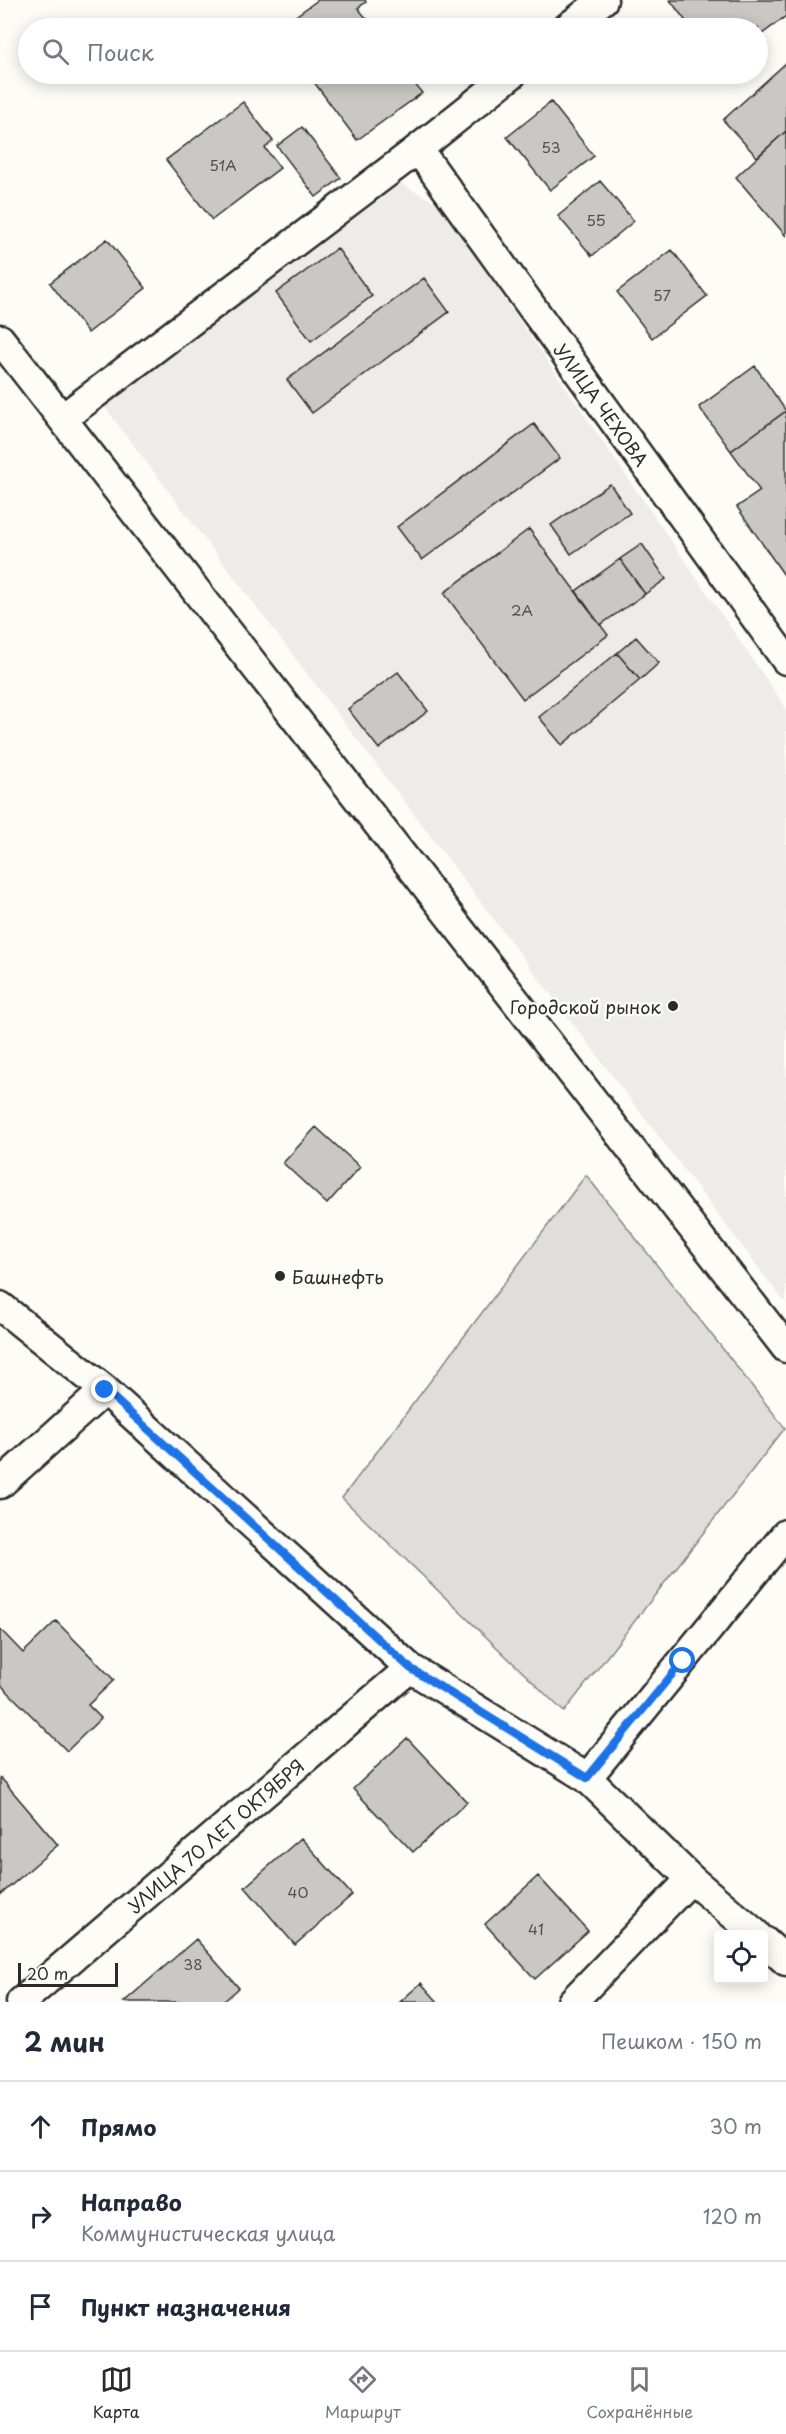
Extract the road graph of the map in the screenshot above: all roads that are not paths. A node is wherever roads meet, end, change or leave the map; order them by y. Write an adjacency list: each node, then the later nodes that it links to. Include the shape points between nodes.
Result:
1 (603, 0): 2 (street)
2 (580, 18)
3 (499, 84): 4 (street)
4 (418, 149): 6 (street); 7 (street, УЛИЦА ЧЕХОВА)
5 (0, 339): 6 (street)
6 (63, 418): 9 (street)
7 (786, 660)
8 (0, 1306): 10 (street)
9 (786, 1348)
10 (105, 1390): 11 (street); 13 (street)
11 (0, 1484)
12 (786, 1533): 14 (street)
13 (410, 1668): 14 (street); 19 (street, УЛИЦА 70 ЛЕТ ОКТЯБРЯ)
14 (587, 1778): 15 (street)
15 (692, 1879): 16 (street); 20 (street)
16 (750, 1930)
17 (768, 1945): 18 (street)
18 (786, 1961)
19 (21, 2002)
20 (572, 2002)

